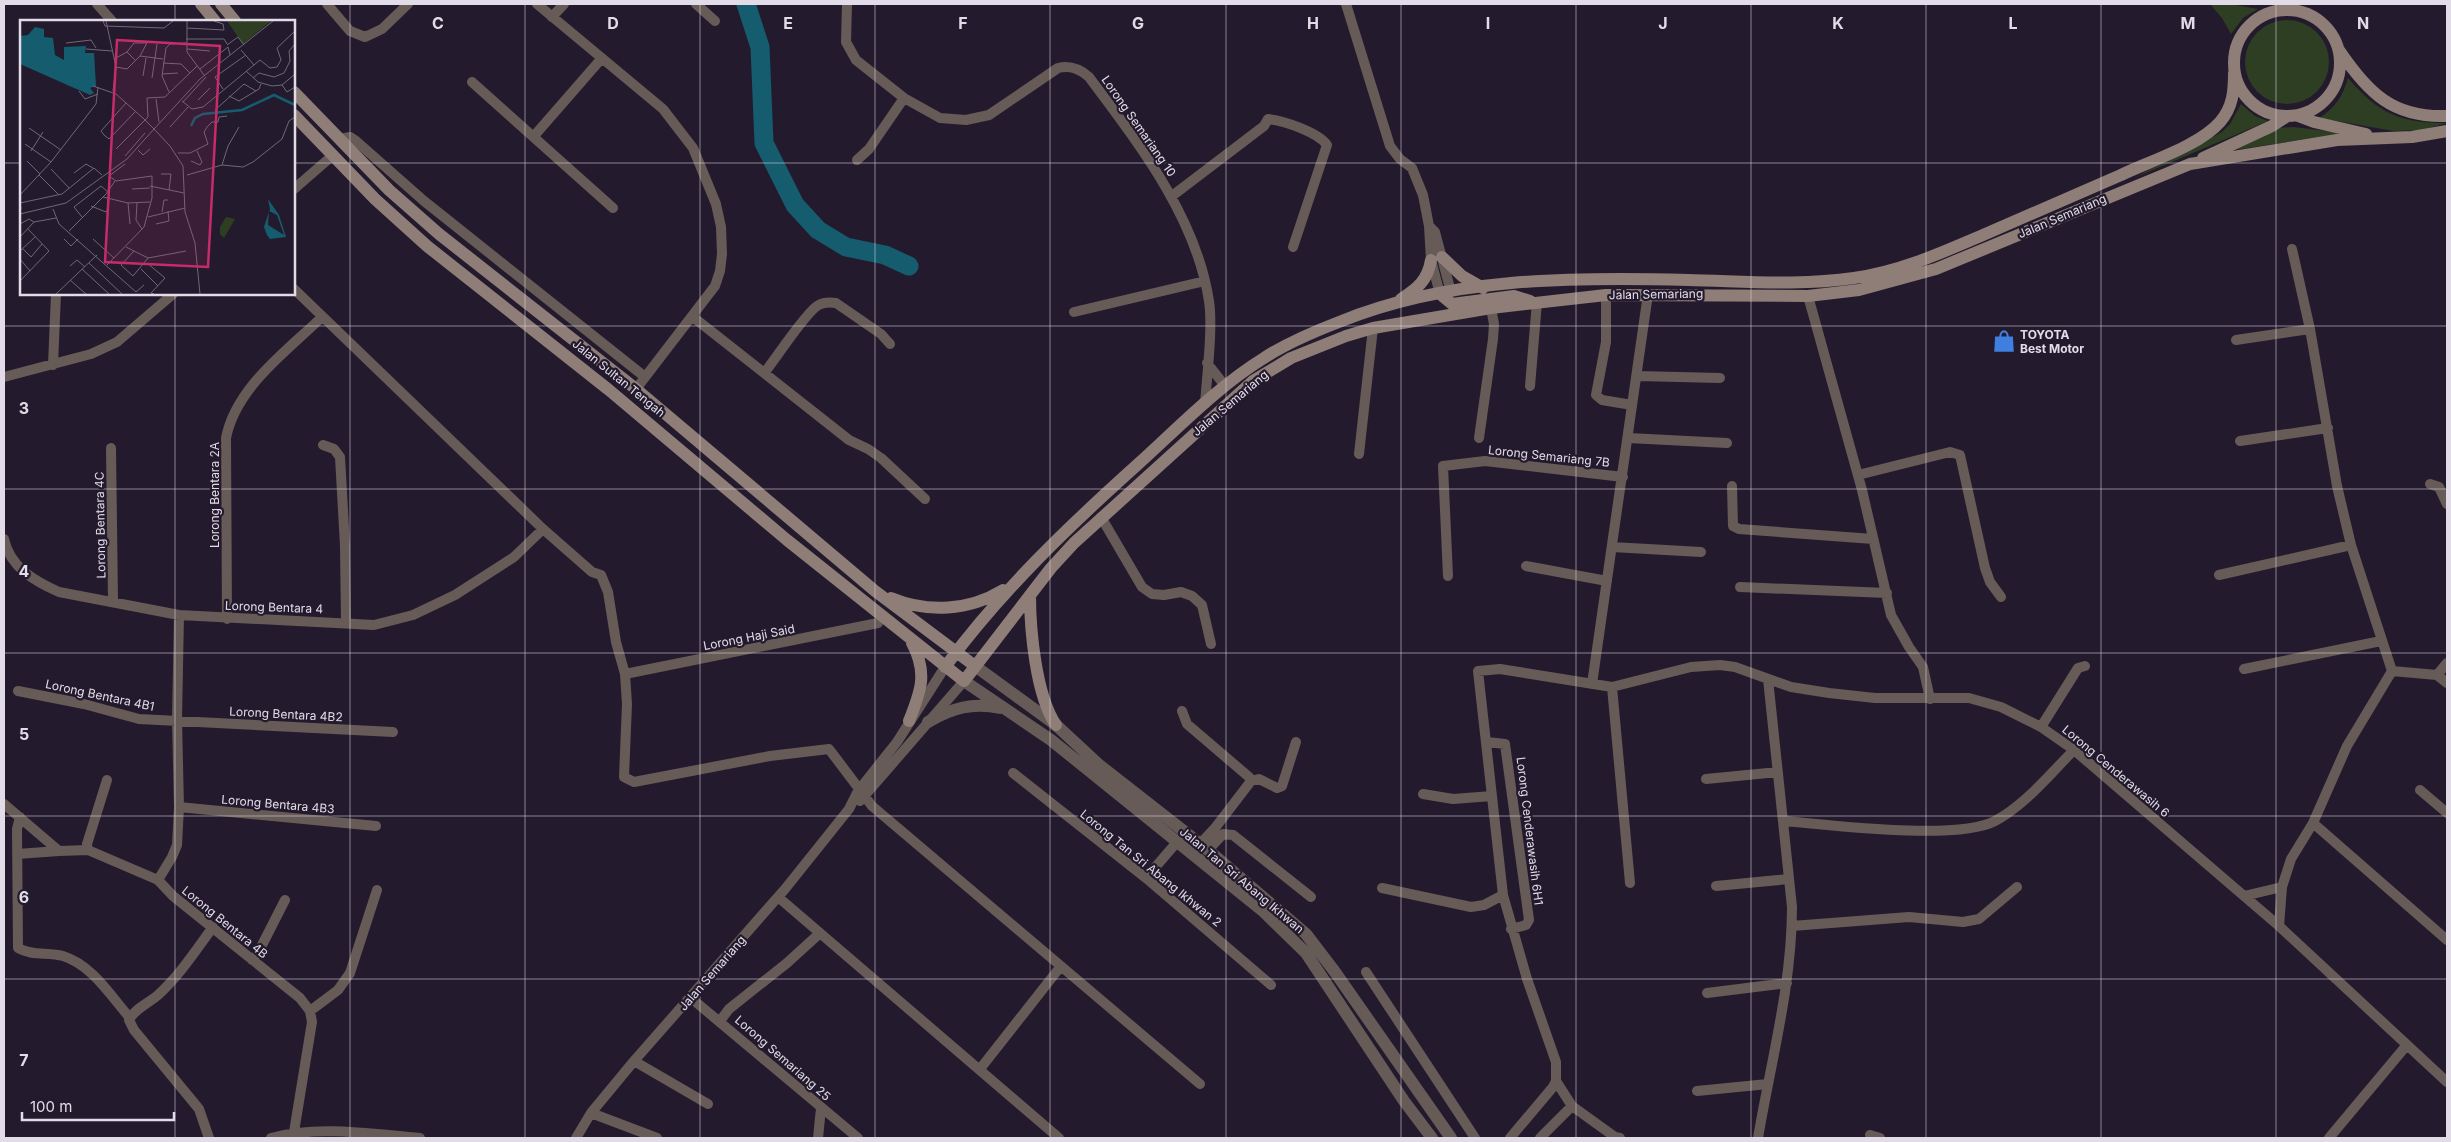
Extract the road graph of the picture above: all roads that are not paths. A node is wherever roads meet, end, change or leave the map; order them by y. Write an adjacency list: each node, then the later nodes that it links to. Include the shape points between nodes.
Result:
1 (97, 4): 12 (street)
2 (201, 4): 13 (main road)
3 (221, 4): 14 (main road)
4 (327, 4): 5 (street, via 350,31 365,37 382,29)
5 (408, 4)
6 (538, 4): 11 (street)
7 (564, 4): 11 (street)
8 (696, 4): 15 (street)
9 (847, 4): 21 (street, Lorong Semariang 10, via 844,30 850,53 864,68)
10 (1346, 4): 37 (street, via 1390,146 1412,168 1423,196)
11 (552, 17): 17 (street)
12 (111, 20)
13 (214, 20)
14 (234, 20)
15 (716, 21)
16 (2339, 50): 18 (main road, via 2334,37 2316,17 2292,10 2272,10 2246,27 2234,56); 23 (main road, via 2340,65 2331,93 2320,104); 24 (main road, via 2354,72 2383,100 2415,115)
17 (602, 58): 26 (street); 51 (street, via 678,125 693,148 716,204 721,227 720,271 715,286)
18 (2234, 72): 23 (main road, via 2242,91 2255,106 2267,112); 39 (main road, Jalan Semariang, via 2231,106 2219,123 2200,138 2065,200 1938,254 1883,273 1823,281 1565,278)
19 (472, 82): 26 (street)
20 (295, 93): 28 (main road, Jalan Sultan Tengah)
21 (904, 98): 30 (street, via 874,143); 33 (street, Lorong Semariang 10, via 940,118 953,121 979,118 1001,108 1058,68 1073,67 1089,77)
22 (295, 115): 29 (main road, Jalan Sultan Tengah)
23 (2292, 116): 27 (main road); 31 (main road)
24 (2447, 116)
25 (2447, 131): 27 (main road, Jalan Semariang)
26 (534, 136): 34 (street)
27 (2381, 138): 31 (main road, Jalan Semariang, via 2336,140)
28 (340, 139): 62 (street, via 350,137 356,141 424,201); 66 (main road, Jalan Sultan Tengah, via 389,190 439,234)
29 (332, 156): 32 (street); 105 (main road, Jalan Sultan Tengah, via 427,246 610,390 787,540)
30 (857, 160)
31 (2190, 164): 46 (main road, Jalan Semariang, via 1936,269 1859,290)
32 (295, 188)
33 (1172, 196): 35 (street, via 1264,126 1268,119 1293,126 1320,138 1327,145); 38 (street, Lorong Semariang 10)
34 (613, 208)
35 (1293, 247)
36 (2292, 249): 54 (street)
37 (1437, 258): 39 (main road); 41 (street); 48 (main road, via 1418,288)
38 (1205, 281): 50 (street); 57 (street, Lorong Semariang 10, via 1209,303)
39 (1482, 288): 41 (main road, Jalan Semariang)
40 (295, 290): 52 (street)
41 (1445, 293): 47 (main road, via 1452,304 1514,296); 48 (main road, Jalan Semariang)
42 (1648, 294): 45 (main road, Jalan Semariang); 46 (main road, Jalan Semariang); 60 (street)
43 (56, 295): 58 (street)
44 (172, 295): 58 (street, via 117,342)
45 (1606, 295): 47 (main road, Jalan Semariang); 68 (street, via 1606,342 1596,395 1602,400)
46 (1808, 296): 77 (street)
47 (1535, 302): 49 (main road, Jalan Semariang); 65 (street)
48 (1394, 303): 64 (main road, Jalan Semariang, via 1341,321 1287,345)
49 (1491, 308): 53 (main road, Jalan Semariang); 70 (street, via 1493,339)
50 (1074, 312)
51 (693, 316): 59 (street); 62 (street)
52 (322, 317): 84 (street); 102 (street, Lorong Bentara 2A, via 259,378 229,422 226,438)
53 (1373, 328): 76 (street); 83 (main road, Jalan Semariang, via 1319,345 1253,381)
54 (2310, 329): 55 (street); 69 (street)
55 (2236, 340)
56 (890, 344): 59 (street, via 881,334 836,303 829,302 809,314)
57 (1207, 363): 64 (street); 67 (street, Lorong Semariang 10)
58 (53, 366): 61 (street)
59 (765, 372): 81 (street, via 849,440 881,458)
60 (1637, 376): 63 (street); 68 (street)
61 (4, 377)
62 (645, 377): 66 (street)
63 (1720, 378)
64 (1227, 384): 67 (main road, Jalan Semariang)
65 (1530, 386)
66 (636, 390): 96 (main road, Jalan Sultan Tengah)
67 (1206, 404): 94 (main road, Jalan Semariang, via 1115,485)
68 (1632, 405): 71 (street)
69 (2328, 428): 72 (street); 87 (street)
70 (1479, 438)
71 (1628, 438): 73 (street); 78 (street)
72 (2240, 441)
73 (1727, 443)
74 (323, 446): 103 (street, via 334,449 340,458)
75 (112, 448): 100 (street, Lorong Bentara 4C)
76 (1359, 454)
77 (1858, 475): 86 (street); 99 (street, via 1950,452 1960,455 1990,582)
78 (1623, 477): 88 (street); 92 (street, Lorong Semariang 7B, via 1484,461 1443,466)
79 (2430, 484): 82 (street, via 2439,487)
80 (1732, 486): 86 (street, via 1732,520 1733,526 1739,529)
81 (925, 499)
82 (2447, 504)
83 (1101, 517): 98 (main road, Jalan Semariang, via 1051,568); 107 (street, via 1142,587 1152,594 1181,592 1202,605)
84 (543, 529): 103 (street, Lorong Bentara 4, via 531,543 494,572 434,606 393,622 374,625); 115 (street, via 592,572 601,575 608,592)
85 (4, 539): 100 (street, Lorong Bentara 4, via 6,551 40,584 59,592)
86 (1873, 539): 97 (street)
87 (2351, 545): 91 (street); 106 (street)
88 (1612, 547): 89 (street); 93 (street)
89 (1701, 552)
90 (1526, 566): 93 (street)
91 (2219, 575)
92 (1448, 576)
93 (1607, 581): 120 (street)
94 (1012, 584): 96 (main road, via 979,602 940,608 917,607); 108 (main road, Jalan Semariang)
95 (1740, 587): 97 (street)
96 (875, 591): 108 (main road, Jalan Sultan Tengah)
97 (1886, 594): 123 (street, via 1891,615 1923,667)
98 (1030, 595): 110 (main road, Jalan Semariang); 129 (main road, via 1030,618 1041,688 1048,715)
99 (2001, 597)
100 (113, 602): 101 (street, Lorong Bentara 4)
101 (179, 615): 102 (street, Lorong Bentara 4); 126 (street)
102 (227, 619): 103 (street, Lorong Bentara 4)
103 (346, 622)
104 (878, 623): 115 (street, Lorong Haji Said)
105 (908, 636): 112 (main road, Jalan Sultan Tengah); 127 (main road, via 922,669 922,684)
106 (2382, 640): 113 (street); 114 (street)
107 (1211, 644)
108 (956, 653): 110 (main road, Jalan Sultan Tengah); 112 (main road, Jalan Semariang)
109 (2447, 663): 116 (street)
110 (975, 666): 118 (main road, Jalan Semariang); 129 (street)
111 (2085, 666): 130 (street, via 2078,668)
112 (945, 667): 118 (main road, Jalan Sultan Tengah); 127 (street)
113 (2244, 669)
114 (2392, 671): 116 (street); 150 (street, via 2347,746)
115 (624, 674): 142 (street, via 627,704 624,777 629,781 824,748 834,754)
116 (2437, 674): 119 (street)
117 (1768, 679): 121 (street, Lorong Cenderawasih 6, via 1735,667 1706,665); 123 (street, Lorong Cenderawasih 6, via 1791,687 1829,693); 136 (street)
118 (964, 681): 124 (street); 128 (street)
119 (2447, 683)
120 (1592, 684): 121 (street, Lorong Cenderawasih 6); 133 (street, Lorong Cenderawasih 6, via 1500,669 1478,671)
121 (1612, 687): 160 (street)
122 (18, 690): 126 (street, Lorong Bentara 4B1, via 139,719)
123 (1930, 699): 130 (street, Lorong Cenderawasih 6, via 1969,698 2001,707)
124 (1008, 710): 128 (street, via 990,706 955,708); 135 (street)
125 (1182, 711): 140 (street, via 1187,724)
126 (176, 720): 131 (street, Lorong Bentara 4B2); 146 (street)
127 (910, 721): 142 (street)
128 (928, 722): 142 (street)
129 (1056, 725): 135 (street)
130 (2041, 727): 134 (street, Lorong Cenderawasih 6)
131 (393, 732)
132 (1296, 742): 140 (street, via 1282,786 1277,788 1259,779)
133 (1487, 742): 144 (street); 174 (street, Lorong Cenderawasih 6H1, via 1505,744 1511,777 1529,920 1526,925)
134 (2074, 750): 149 (street, via 2019,805 1995,821 1977,828 1927,830); 167 (street, Lorong Cenderawasih 6)
135 (1096, 769): 152 (street, Jalan Tan Sri Abang Ikhwan); 153 (street, Jalan Tan Sri Abang Ikhwan)
136 (1778, 772): 138 (street); 149 (street)
137 (1013, 773): 157 (street, Lorong Tan Sri Abang Ikhwan 2)
138 (1706, 779)
139 (107, 780): 154 (street, via 87,844)
140 (1251, 781): 153 (street)
141 (2420, 790): 147 (street)
142 (862, 794): 168 (street, Jalan Semariang); 178 (street, via 872,806)
143 (1423, 794): 144 (street, via 1453,799)
144 (1492, 796): 166 (street)
145 (4, 804): 148 (street)
146 (179, 807): 151 (street, Lorong Bentara 4B3); 158 (street, via 176,845)
147 (2447, 813)
148 (20, 817): 155 (street); 156 (street)
149 (1784, 821): 159 (street)
150 (2313, 823): 163 (street, via 2291,859); 176 (street)
151 (376, 826)
152 (1177, 842): 157 (street); 208 (street, Jalan Tan Sri Abang Ikhwan, via 1263,911 1306,953)
153 (1204, 847): 169 (street, via 1224,834 1233,836); 209 (street, Jalan Tan Sri Abang Ikhwan, via 1306,934)
154 (88, 850): 155 (street); 158 (street)
155 (59, 851): 156 (street)
156 (17, 854): 185 (street, via 18,948 76,961)
157 (1146, 878): 181 (street, Lorong Tan Sri Abang Ikhwan 2)
158 (158, 880): 173 (street, Lorong Bentara 4B)
159 (1789, 880): 161 (street); 171 (street)
160 (1630, 882)
161 (1716, 886)
162 (2017, 887): 171 (street, via 1979,919 1964,922 1909,916)
163 (2282, 887): 167 (street); 172 (street)
164 (1382, 888): 166 (street, via 1471,907 1484,906)
165 (377, 890): 184 (street, via 350,973 338,990)
166 (1503, 895): 174 (street)
167 (2244, 896): 172 (street, Lorong Cenderawasih 6)
168 (778, 897): 175 (street); 183 (street, Jalan Semariang)
169 (1311, 897)
170 (285, 900): 177 (street)
171 (1792, 926): 180 (street)
172 (2279, 926): 187 (street, Lorong Cenderawasih 6)
173 (213, 927): 177 (street, Lorong Bentara 4B); 185 (street, via 179,973)
174 (1511, 929): 190 (street, via 1556,1062)
175 (820, 934): 186 (street, via 729,1009); 189 (street)
176 (2447, 940)
177 (252, 960): 184 (street, Lorong Bentara 4B, via 300,998)
178 (1061, 966): 189 (street); 192 (street)
179 (1366, 972): 210 (street)
180 (1787, 983): 182 (street); 193 (street)
181 (1271, 985)
182 (1707, 994)
183 (691, 998): 186 (street, Lorong Semariang 25); 188 (street, Jalan Semariang)
184 (310, 1011): 199 (street, via 312,1022)
185 (130, 1018): 201 (street, via 134,1030 200,1109)
186 (720, 1021): 197 (street, Lorong Semariang 25)
187 (2406, 1046): 191 (street, Lorong Cenderawasih 6); 215 (street)
188 (634, 1061): 195 (street); 198 (street, Jalan Semariang)
189 (980, 1069): 207 (street)
190 (1556, 1081): 196 (street); 211 (street)
191 (2447, 1082)
192 (1200, 1084)
193 (1768, 1084): 194 (street); 214 (street)
194 (1697, 1091)
195 (708, 1104)
196 (1572, 1106): 212 (street); 213 (street)
197 (821, 1108): 200 (street, Lorong Semariang 25); 206 (street)
198 (591, 1113): 204 (street, Jalan Semariang); 205 (street)
199 (294, 1132): 202 (street); 203 (street)
200 (852, 1136)
201 (209, 1138)
202 (271, 1138)
203 (420, 1138)
204 (576, 1138)
205 (657, 1138)
206 (818, 1138)
207 (1060, 1138)
208 (1432, 1138)
209 (1452, 1138)
210 (1475, 1138)
211 (1510, 1138)
212 (1540, 1138)
213 (1620, 1138)
214 (1758, 1138)
215 (2329, 1138)

